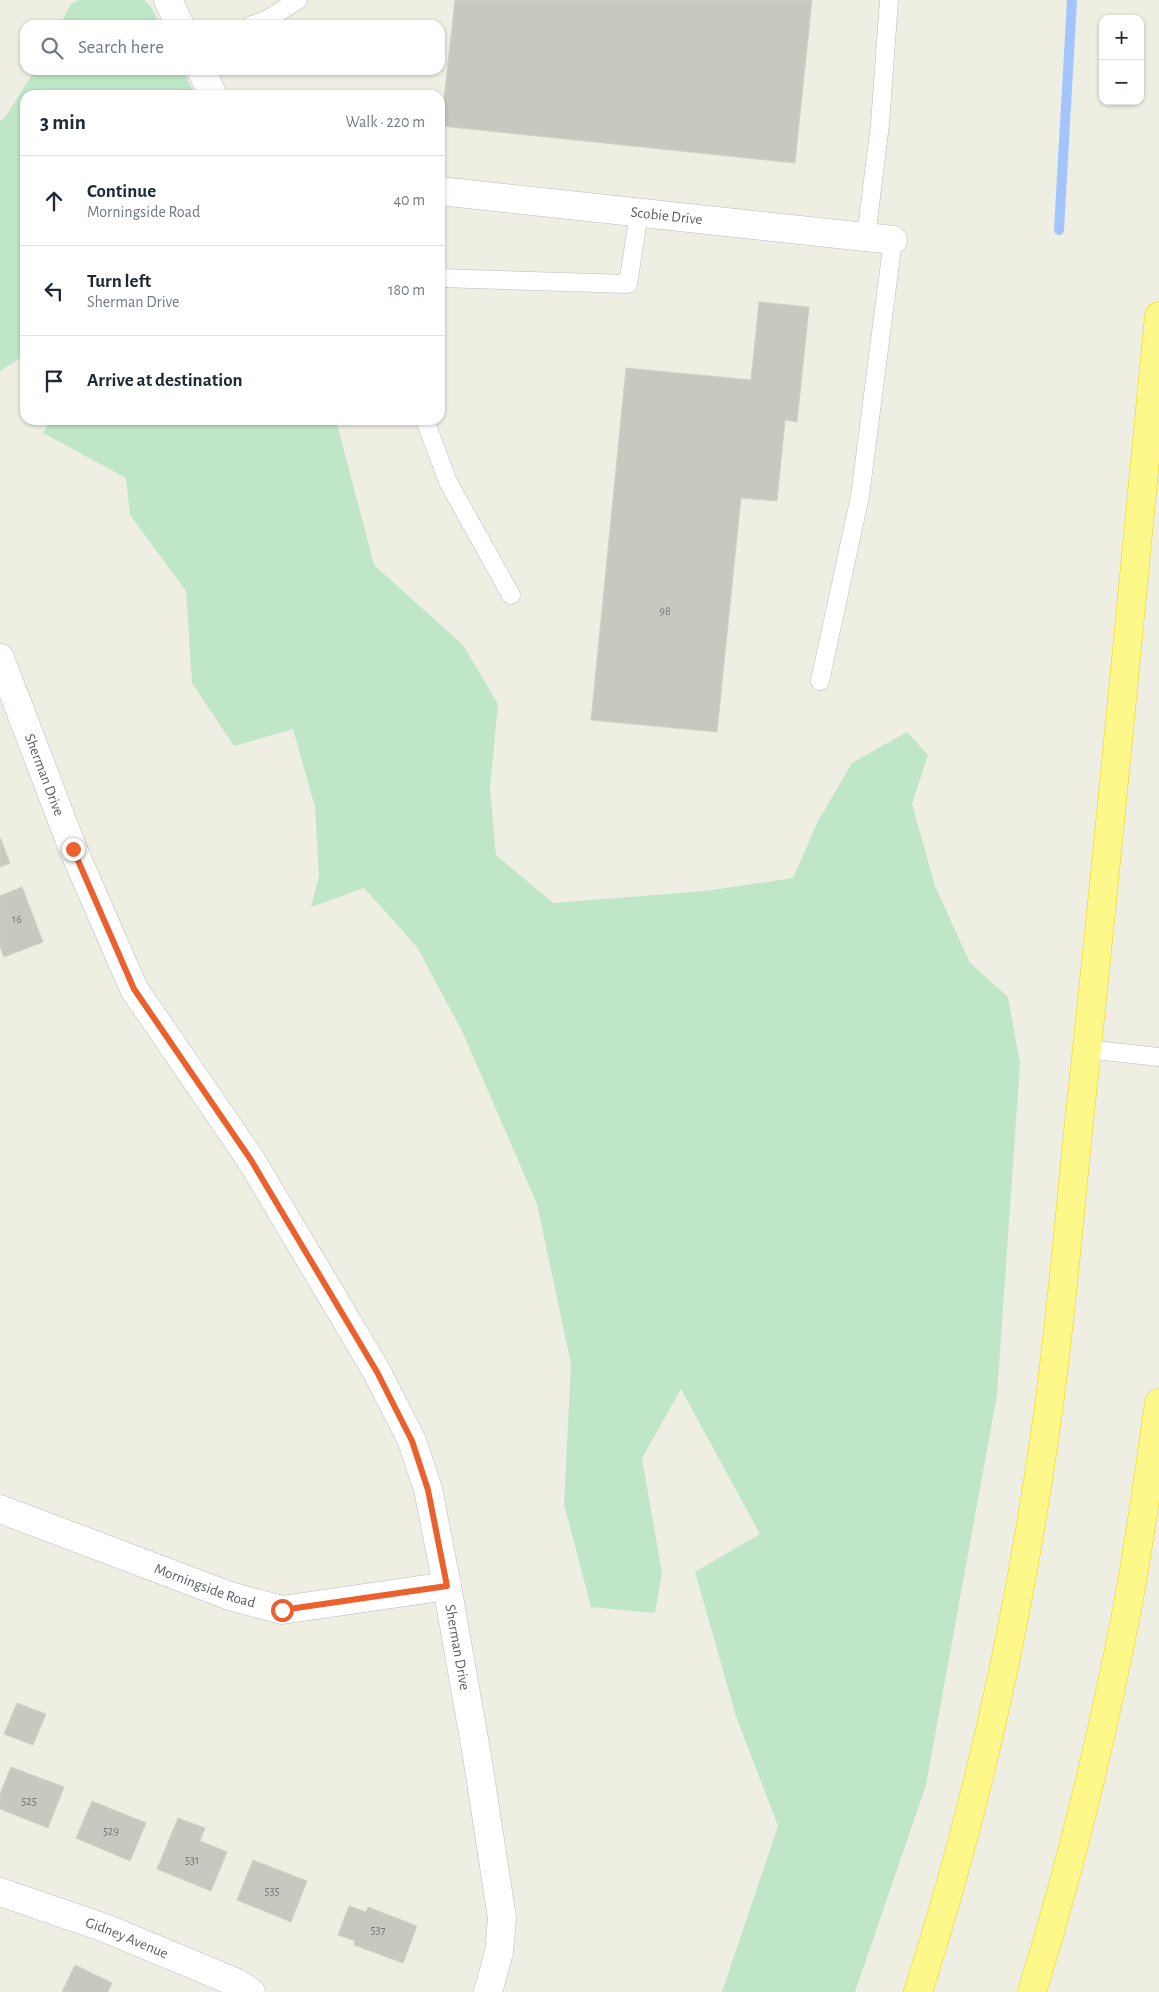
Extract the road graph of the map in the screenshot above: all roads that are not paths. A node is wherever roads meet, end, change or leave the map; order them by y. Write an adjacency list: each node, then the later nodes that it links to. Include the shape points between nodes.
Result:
1 (168, 0): 4 (street)
2 (298, 0): 5 (lane)
3 (890, 0): 10 (lane, via 880,124)
4 (178, 20)
5 (265, 20)
6 (204, 75): 7 (street)
7 (212, 90)
8 (445, 193): 9 (street, Scobie Drive)
9 (639, 213): 10 (street, Scobie Drive); 12 (lane, via 628,284)
10 (866, 237): 11 (street, Scobie Drive)
11 (893, 240): 17 (lane, via 860,496)
12 (445, 278)
13 (1159, 316): 18 (highway)
14 (427, 425): 15 (lane, via 448,482)
15 (511, 595)
16 (0, 658): 22 (street, Sherman Drive, via 73,849 134,989 251,1160 377,1372 412,1441 428,1490)
17 (820, 681)
18 (1087, 1049): 19 (lane); 26 (highway, via 1046,1424 1023,1563 966,1827)
19 (1159, 1057)
20 (1159, 1403): 27 (highway, via 1137,1556 1104,1720 1066,1878)
21 (0, 1509): 22 (street, Morningside Road, via 230,1596 282,1610)
22 (447, 1586): 25 (street, Sherman Drive, via 502,1918 500,1952)
23 (0, 1892): 24 (street, Gidney Avenue, via 105,1928)
24 (239, 1989)
25 (488, 1992)
26 (918, 1992)
27 (1032, 1992)

